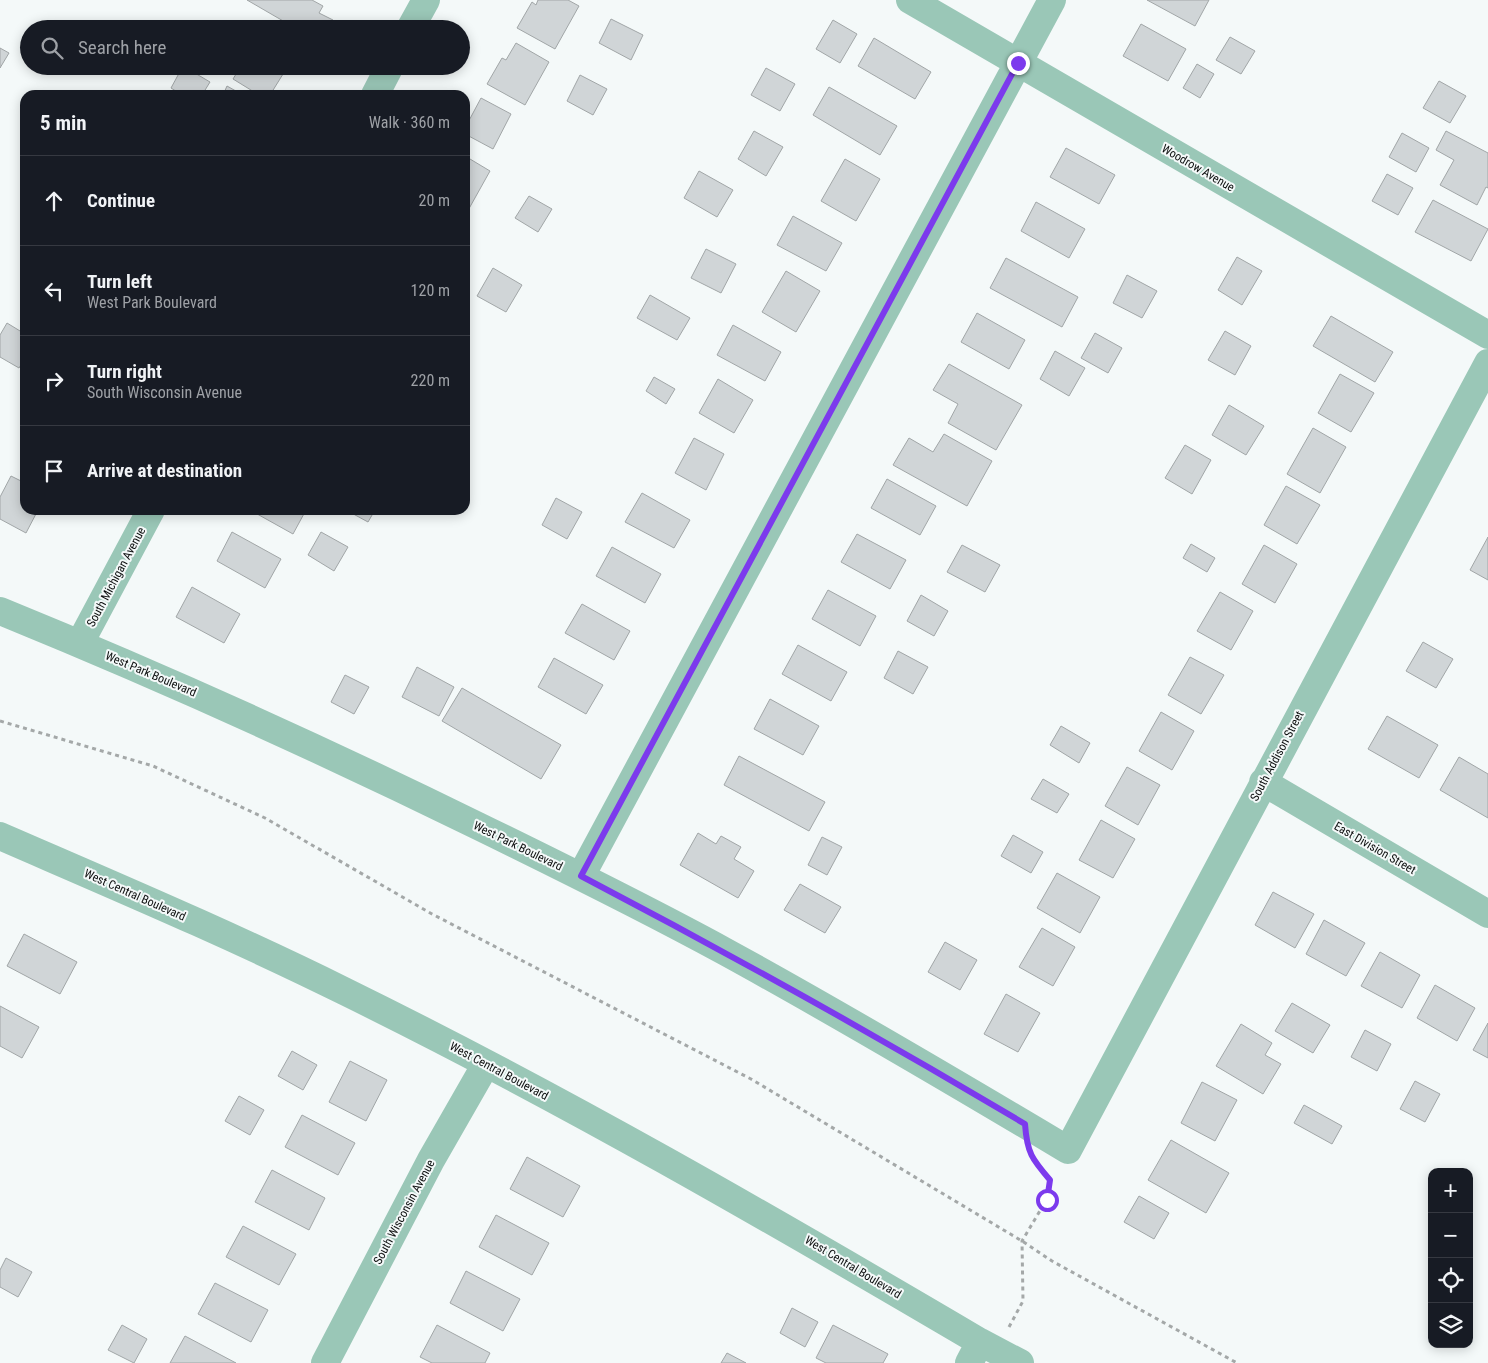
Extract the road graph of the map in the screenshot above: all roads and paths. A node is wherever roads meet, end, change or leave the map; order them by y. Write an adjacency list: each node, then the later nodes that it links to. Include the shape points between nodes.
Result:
1 (426, 0): 4 (street)
2 (910, 0): 5 (street, Woodrow Avenue)
3 (1052, 0): 5 (street)
4 (415, 20)
5 (1018, 63): 8 (street, Woodrow Avenue); 16 (street)
6 (385, 75): 7 (street)
7 (378, 90)
8 (1488, 335)
9 (1488, 363): 14 (street, South Addison Street)
10 (148, 515): 12 (street, South Michigan Avenue)
11 (0, 611): 12 (street, West Park Boulevard)
12 (80, 643): 16 (street, West Park Boulevard, via 332,755)
13 (0, 721): 21 (path, via 153,766 265,818 432,914 752,1079)
14 (1263, 782): 17 (street, East Division Street); 19 (street, South Addison Street)
15 (0, 836): 18 (street, West Central Boulevard, via 343,990)
16 (581, 876): 19 (street, West Park Boulevard, via 894,1045)
17 (1488, 914)
18 (486, 1064): 22 (street, West Central Boulevard, via 660,1155); 23 (street, South Wisconsin Avenue, via 431,1160)
19 (1068, 1150)
20 (1035, 1163): 21 (path, via 1050,1180 1047,1200)
21 (1022, 1241): 22 (path, via 1023,1301); 24 (path, via 1052,1261)
22 (991, 1355)
23 (325, 1363)
24 (1237, 1363)

